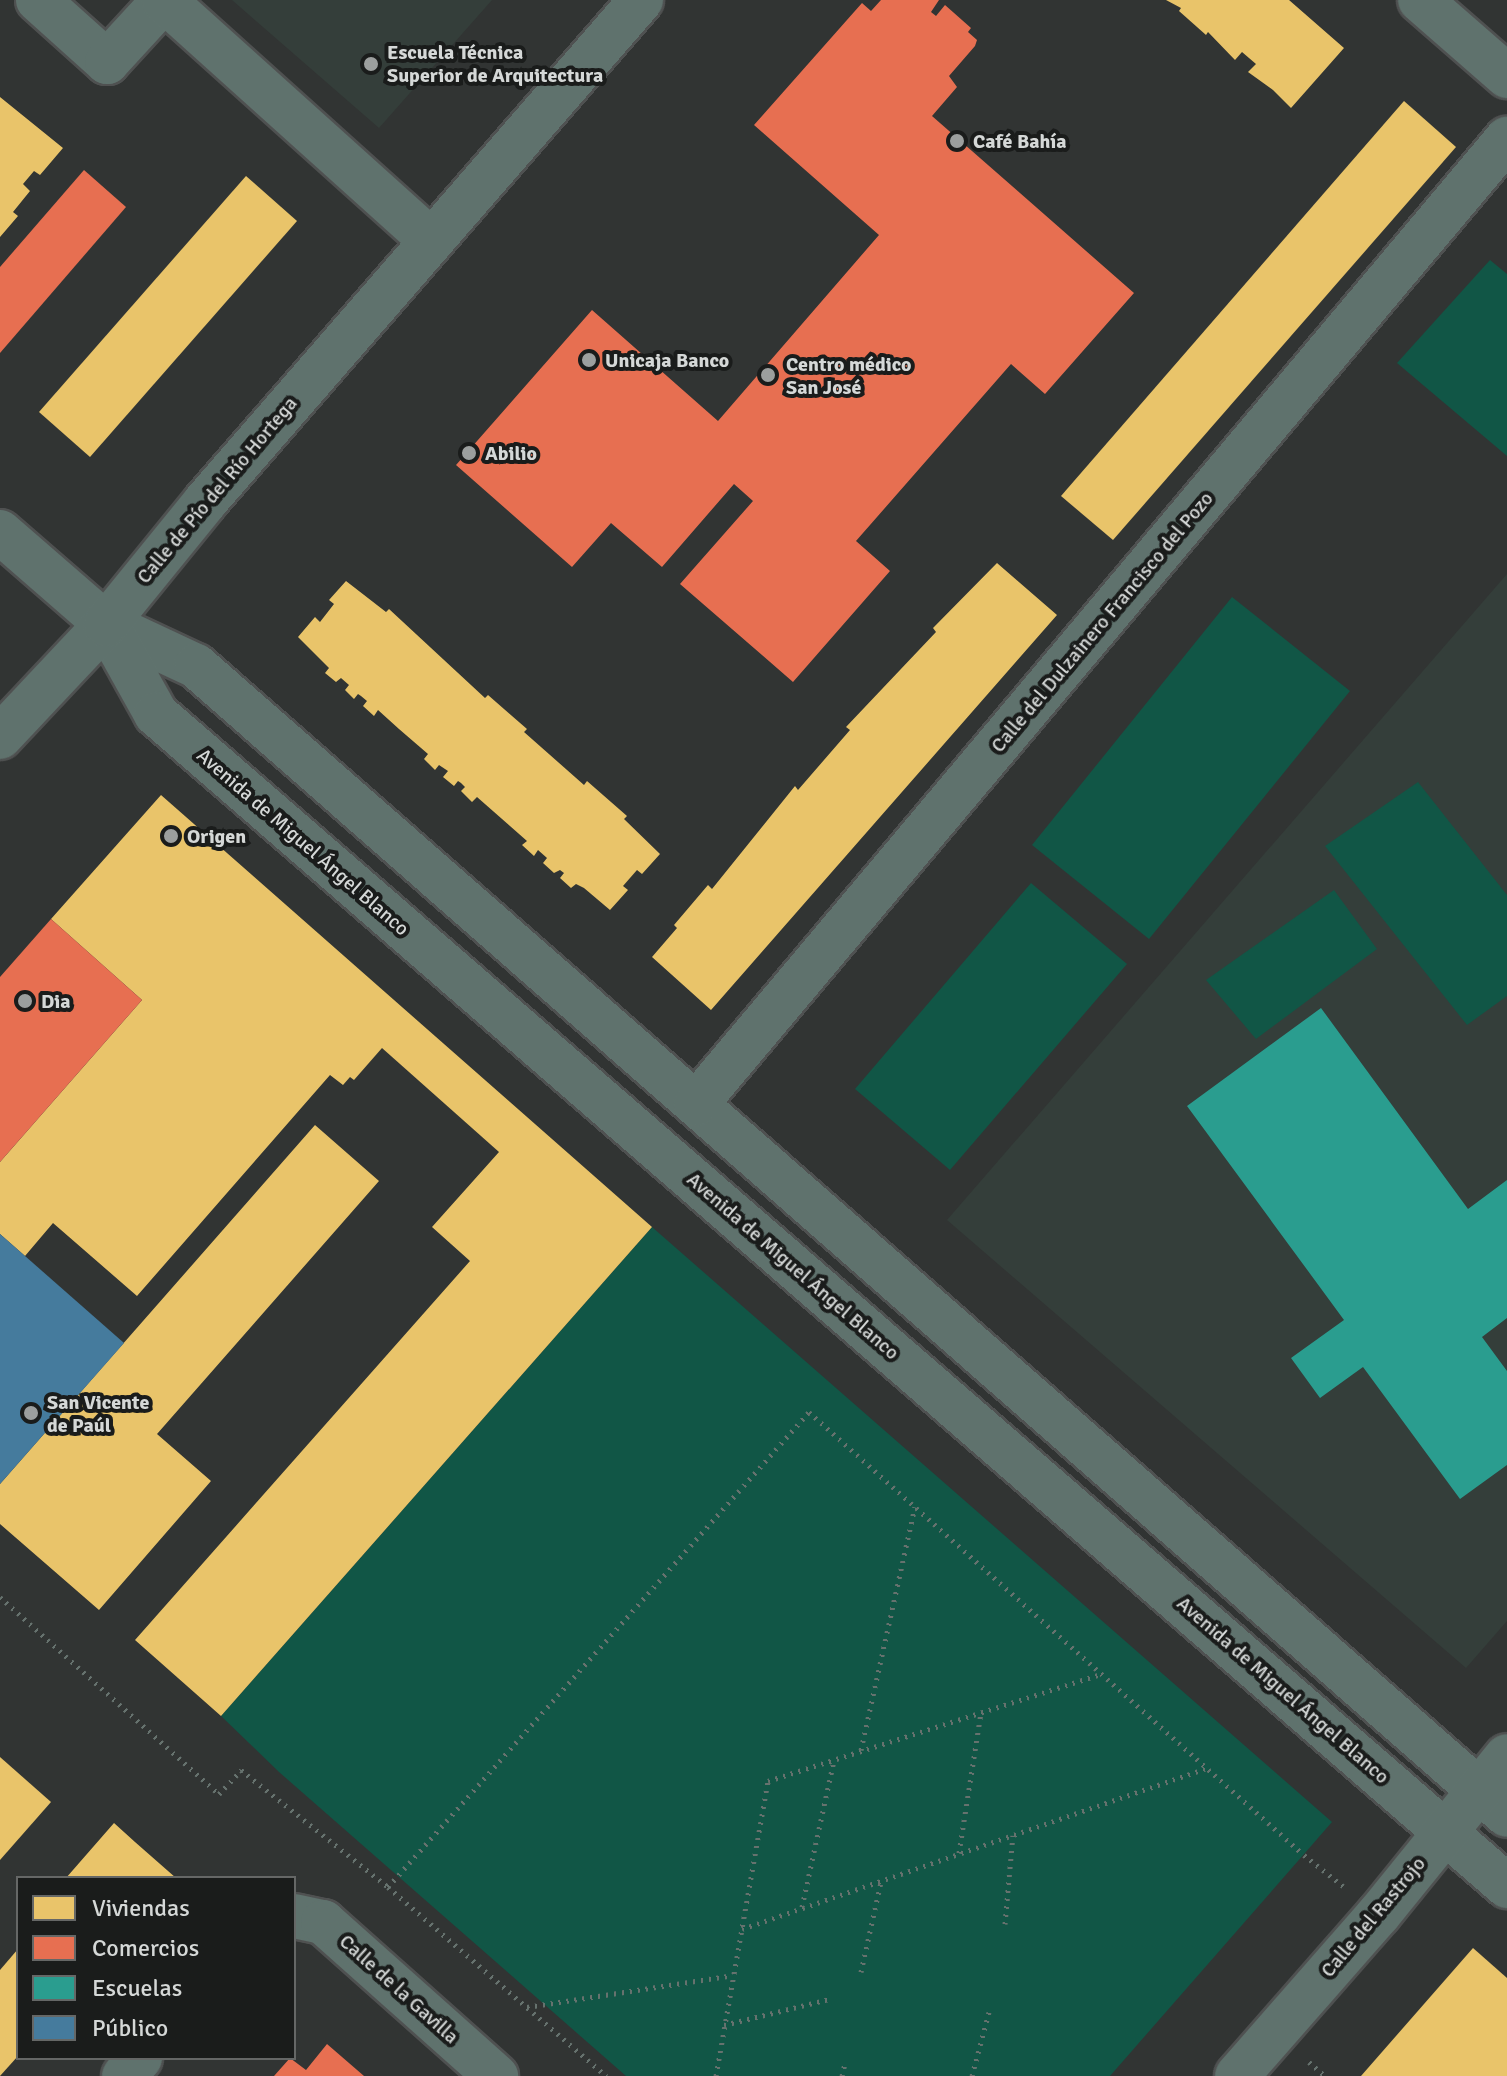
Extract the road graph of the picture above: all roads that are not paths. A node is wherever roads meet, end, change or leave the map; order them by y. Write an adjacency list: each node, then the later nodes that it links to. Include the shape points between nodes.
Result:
1 (38, 0): 2 (street, via 107,62)
2 (164, 0): 7 (street)
3 (641, 0): 7 (street, Calle de Pío del Río Hortega)
4 (1420, 0): 5 (street)
5 (1507, 76)
6 (1507, 139): 11 (street, Calle del Dulzainero Francisco del Pozo)
7 (432, 241): 9 (street, Calle de Pío del Río Hortega)
8 (0, 532): 9 (street, Avenida de Miguel Ángel Blanco)
9 (106, 624): 10 (street, Calle de Pío del Río Hortega); 11 (street, Avenida de Miguel Ángel Blanco, via 196,666); 14 (street, Avenida de Miguel Ángel Blanco, via 156,714)
10 (0, 737)
11 (696, 1104): 13 (street, Avenida de Miguel Ángel Blanco)
12 (1507, 1756): 13 (street, Calle del Rastrojo)
13 (1492, 1802): 14 (street, Calle del Rastrojo)
14 (1445, 1831): 15 (street, Avenida de Miguel Ángel Blanco); 20 (street, Calle del Rastrojo)
15 (1507, 1886)
16 (296, 1916): 19 (street, Calle de la Gavilla, via 323,1922)
17 (138, 2060): 18 (street)
18 (124, 2076)
19 (496, 2076)
20 (1237, 2076)

